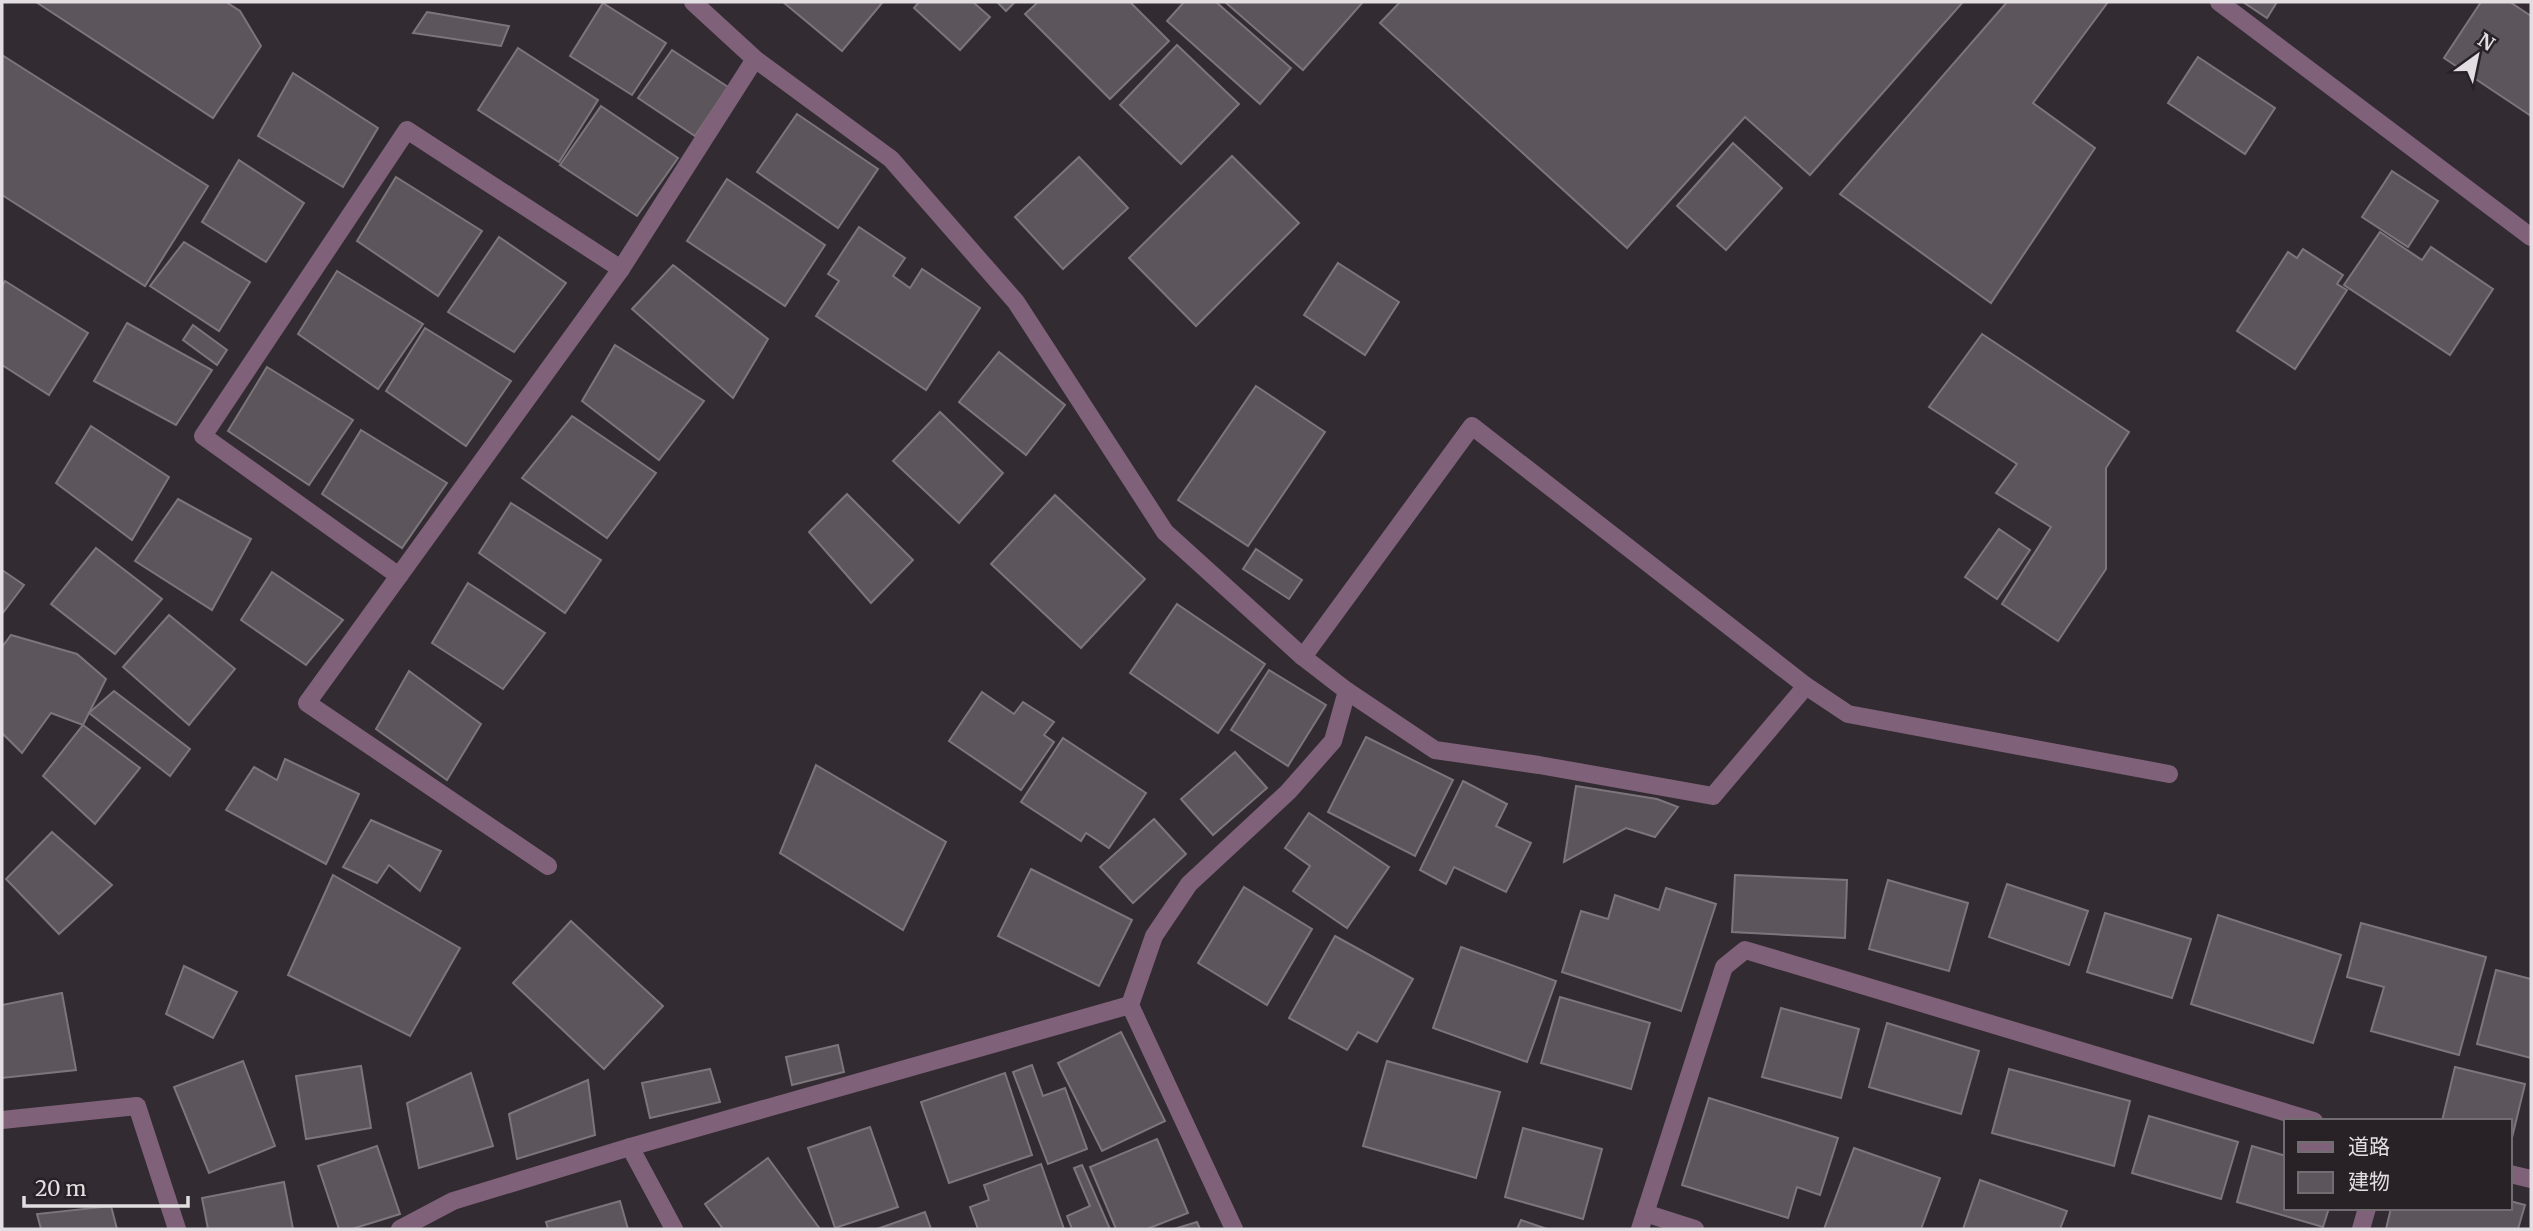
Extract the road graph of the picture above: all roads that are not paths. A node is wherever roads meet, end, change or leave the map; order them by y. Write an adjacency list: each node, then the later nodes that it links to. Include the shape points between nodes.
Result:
1 (693, 2): 3 (street)
2 (2219, 2): 4 (street)
3 (755, 59): 5 (street); 7 (street, via 891,159 1016,302 1166,532)
4 (2531, 237)
5 (621, 269): 6 (street); 6 (street, via 407,130 203,436)
6 (400, 576): 11 (street, via 307,703)
7 (1303, 657): 8 (street, via 1472,426); 9 (street)
8 (1806, 686): 9 (street, via 1713,796 1435,750); 10 (street, via 1848,714)
9 (1347, 691): 12 (street, via 1333,741 1288,792 1189,884 1154,936)
10 (2169, 774)
11 (548, 866)
12 (1130, 1005): 15 (street); 23 (street)
13 (2307, 1119): 19 (street, via 1745,950 1724,967)
14 (2, 1120): 20 (street, via 137,1106)
15 (630, 1147): 21 (street, via 453,1201); 22 (street)
16 (2512, 1175): 17 (street)
17 (2531, 1180)
18 (2366, 1210): 25 (street)
19 (1642, 1221): 24 (street)
20 (177, 1229)
21 (400, 1229)
22 (674, 1229)
23 (1234, 1229)
24 (1695, 1229)
25 (2361, 1229)

